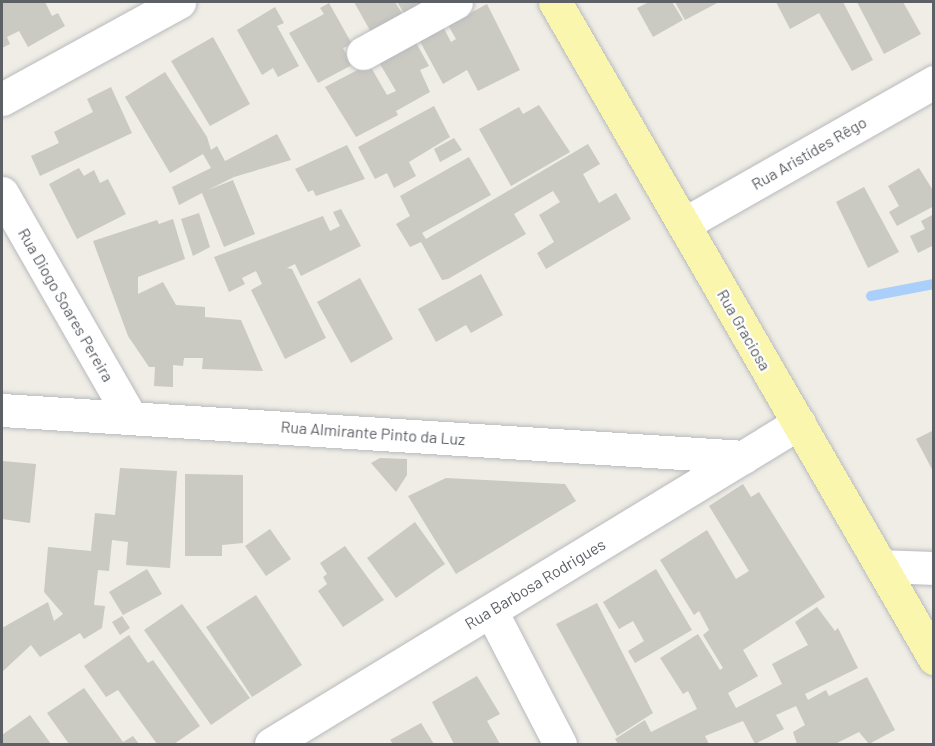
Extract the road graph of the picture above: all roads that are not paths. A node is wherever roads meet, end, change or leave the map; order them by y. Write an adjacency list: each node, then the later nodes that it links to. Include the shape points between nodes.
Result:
1 (179, 2): 6 (street)
2 (456, 2): 4 (street)
3 (555, 2): 8 (main road, Rua Graciosa)
4 (363, 53)
5 (933, 82): 8 (street, Rua Aristídes Rêgo)
6 (2, 99)
7 (2, 193): 10 (street, Rua Diogo Soares Pereira)
8 (684, 224): 11 (main road, Rua Graciosa)
9 (2, 410): 10 (street, Rua Almirante Pinto da Luz)
10 (131, 418): 12 (street, Rua Almirante Pinto da Luz)
11 (799, 423): 12 (street, Rua Barbosa Rodrigues); 13 (main road, Rua Graciosa)
12 (744, 457): 15 (street, Rua Barbosa Rodrigues)
13 (881, 566): 14 (street); 16 (main road, Rua Graciosa)
14 (933, 568)
15 (491, 611): 17 (street, Rua Barbosa Rodrigues); 19 (street)
16 (933, 658)
17 (312, 733): 18 (street, Rua Barbosa Rodrigues)
18 (271, 744)
19 (560, 744)

